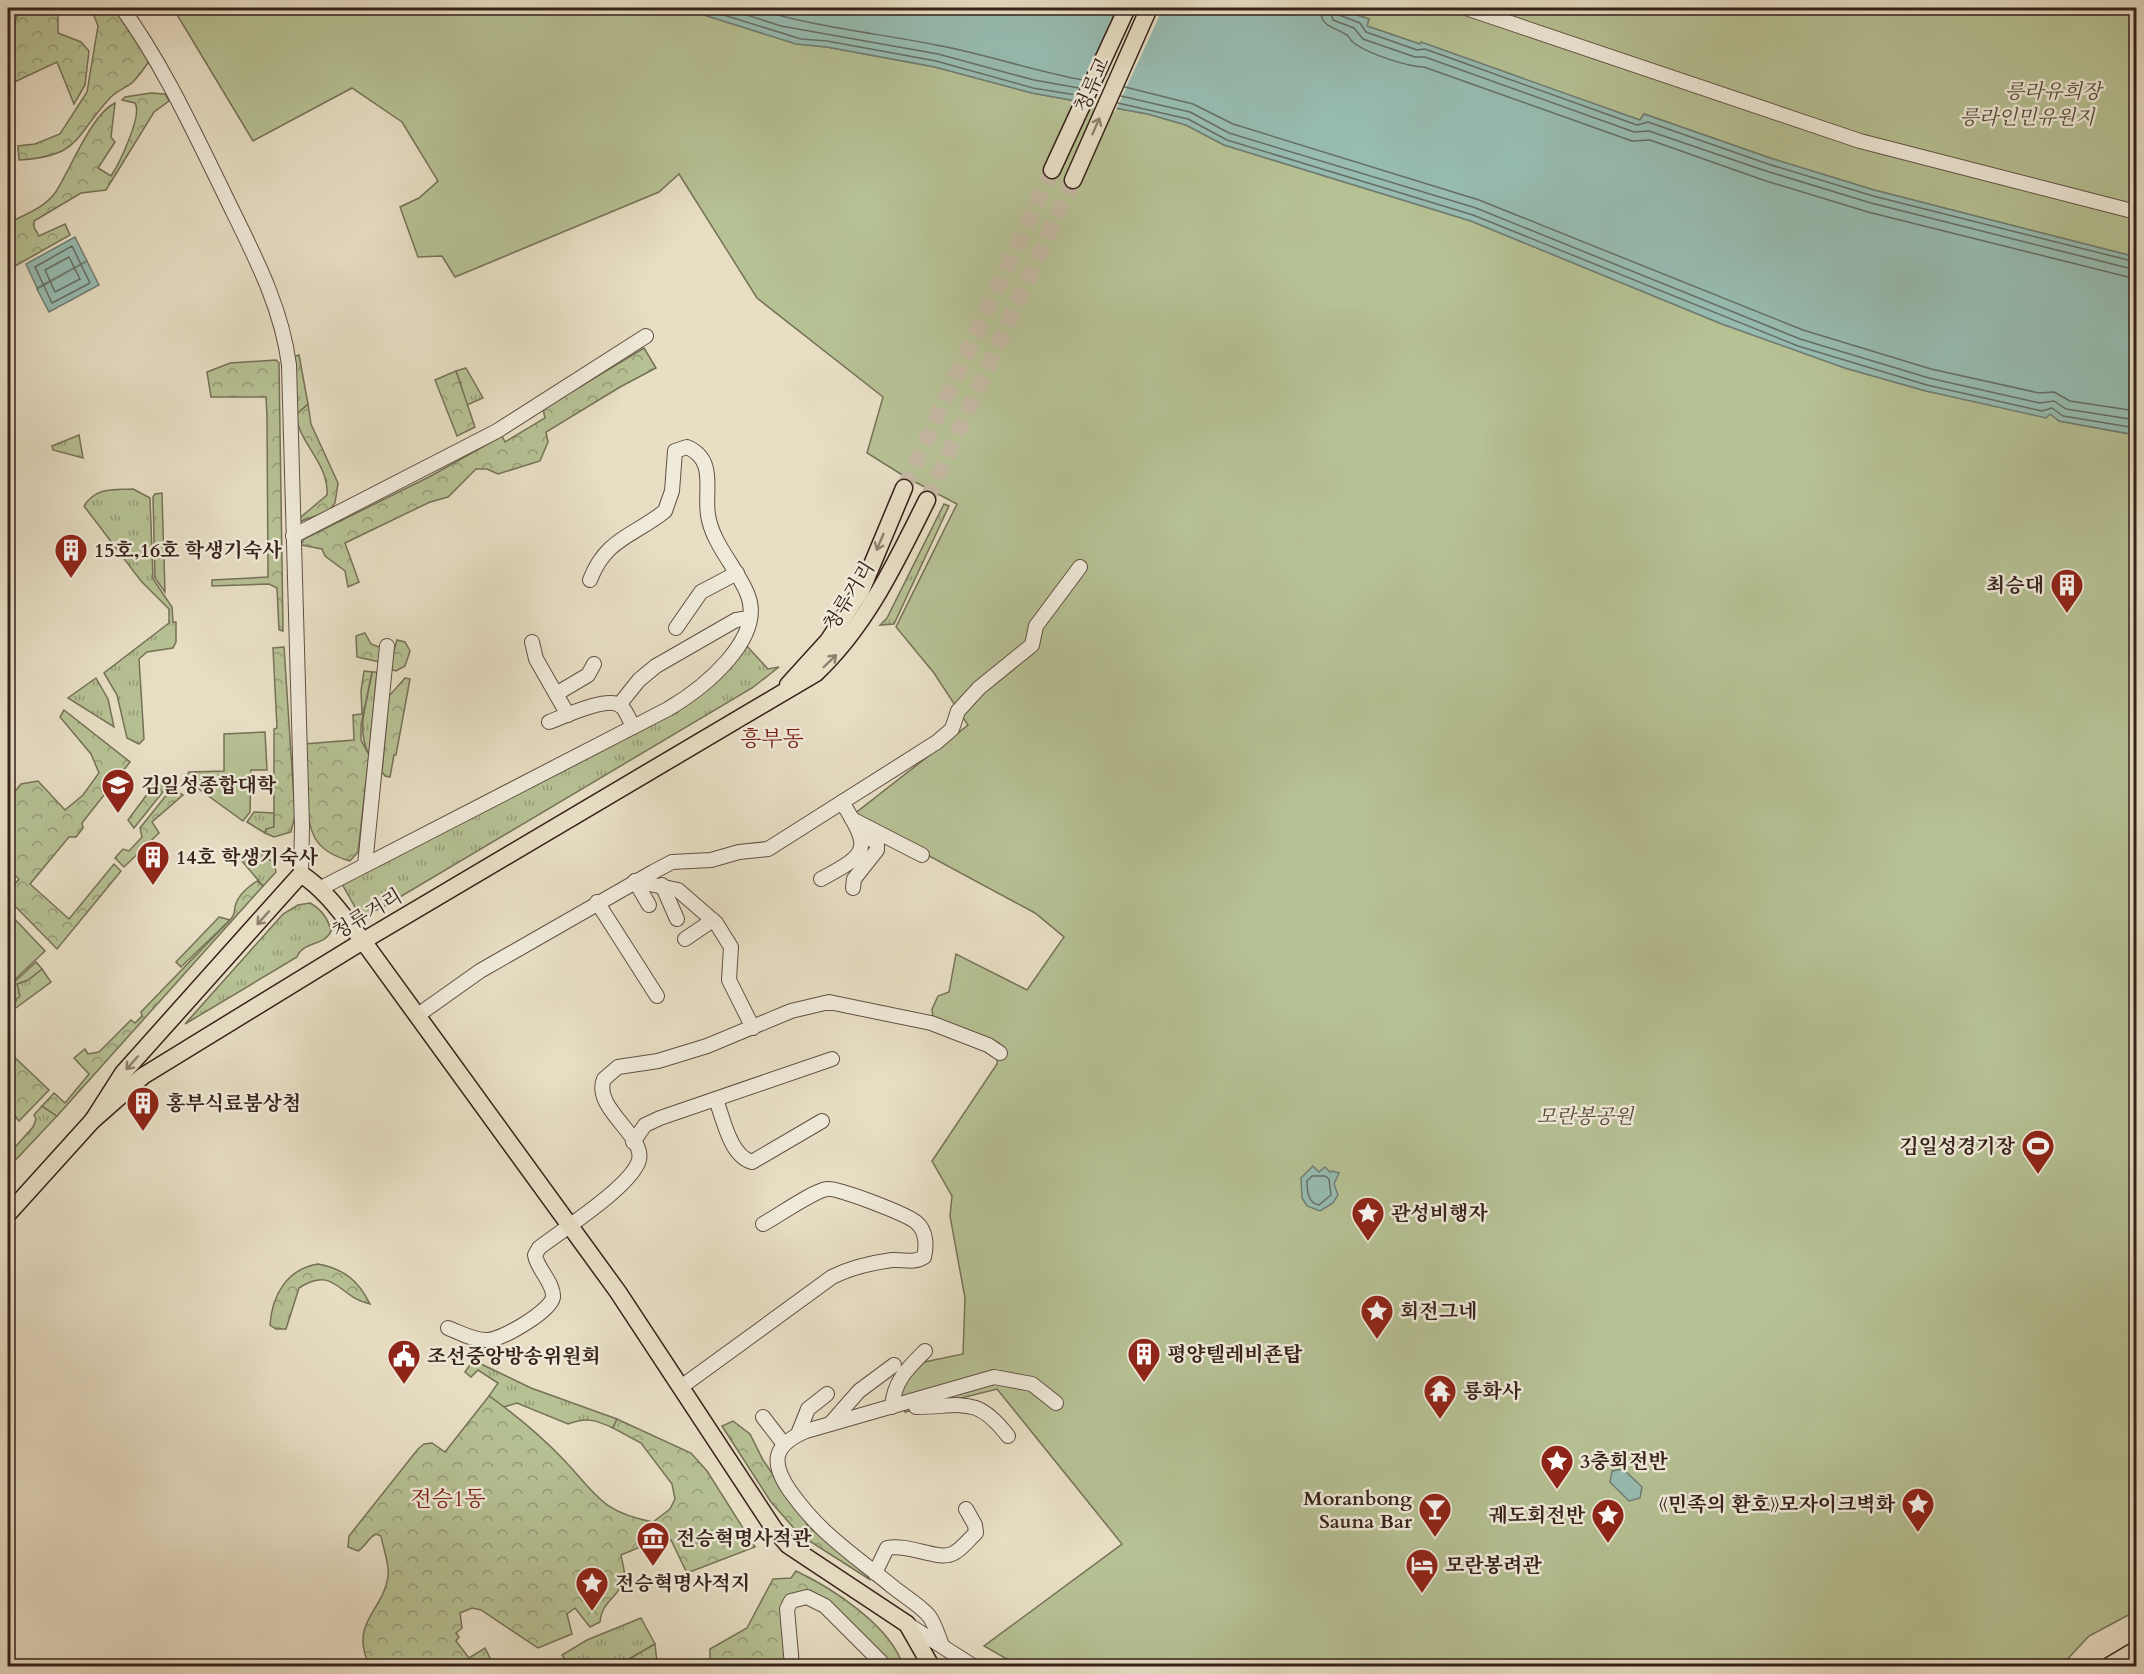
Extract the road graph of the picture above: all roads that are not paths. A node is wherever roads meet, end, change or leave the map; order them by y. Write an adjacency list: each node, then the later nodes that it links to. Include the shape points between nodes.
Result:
1 (122, 8): 11 (street, via 179,101 276,308 289,365)
2 (1127, 8): 5 (main road, 청류교)
3 (1149, 8): 6 (main road, 청류교, one-way to 3)
4 (1466, 8): 7 (street, via 1860,141)
5 (1052, 170)
6 (1073, 180)
7 (2136, 212)
8 (646, 336): 11 (street, via 497,431)
9 (904, 488): 20 (main road, 청류거리, one-way to 20, via 861,591 828,641)
10 (927, 500): 20 (main road, 청류거리, one-way to 10, via 816,673 840,651 876,598)
11 (293, 536): 31 (street)
12 (1080, 567): 26 (street, via 1036,626 1032,645 979,688 962,706 952,729)
13 (736, 573): 14 (street, via 708,517 704,460 687,447 673,454 672,491 665,511 627,533 605,552); 15 (street, via 748,594); 16 (street, via 701,592)
14 (590, 580)
15 (749, 618): 22 (street, via 736,620 656,666); 25 (street, via 740,644 712,677 688,697)
16 (676, 628)
17 (532, 642): 21 (street, via 536,659)
18 (387, 646): 30 (street)
19 (594, 664): 21 (street, via 588,675)
20 (781, 693): 42 (main road, 청류거리)
21 (556, 694): 23 (street)
22 (619, 705): 23 (street, via 602,703); 25 (street)
23 (568, 715): 24 (street)
24 (549, 722)
25 (633, 727): 30 (street)
26 (842, 802): 27 (street); 33 (street, via 768,849 711,860 672,862)
27 (852, 819): 28 (street); 29 (street)
28 (860, 832): 32 (street, via 863,844 857,857); 36 (street, via 877,843 877,849 854,879)
29 (922, 855)
30 (365, 865): 35 (street)
31 (301, 874): 35 (main road); 49 (main road, one-way to 49, via 123,1073)
32 (821, 879)
33 (635, 881): 34 (street); 37 (street); 38 (street)
34 (662, 885): 39 (street); 40 (street, via 678,890)
35 (321, 888): 42 (main road)
36 (853, 888)
37 (597, 902): 43 (street); 44 (street, via 480,971)
38 (649, 905)
39 (677, 919)
40 (713, 920): 41 (street); 45 (street, via 731,947 729,980)
41 (685, 939)
42 (363, 941): 44 (main road); 49 (main road, 청류거리, via 143,1076)
43 (657, 996)
44 (418, 1015): 54 (main road)
45 (753, 1028): 46 (street, via 791,1011 829,1002 931,1023); 51 (street, via 707,1046 610,1072 602,1086 603,1093)
46 (1000, 1053)
47 (832, 1059): 48 (street)
48 (716, 1100): 50 (street, via 737,1153 752,1162); 51 (street, via 645,1125)
49 (93, 1120): 52 (main road, 청류거리)
50 (822, 1122)
51 (633, 1142): 54 (street, via 638,1163 613,1194)
52 (8, 1214)
53 (763, 1224): 58 (street, via 821,1190 838,1189 917,1223 926,1248 924,1257 918,1261 867,1264 832,1277)
54 (570, 1225): 55 (street, via 535,1255 553,1292 548,1307 510,1334 489,1340); 58 (main road)
55 (448, 1328)
56 (925, 1351): 61 (street, via 901,1375 893,1393)
57 (894, 1365): 63 (street, via 859,1391)
58 (681, 1387): 69 (main road, via 765,1518 788,1545)
59 (827, 1394): 64 (street, via 808,1409)
60 (1056, 1403): 61 (street, via 1032,1384 994,1377)
61 (898, 1405): 63 (street); 65 (street, via 967,1404 982,1410)
62 (763, 1416): 66 (street)
63 (830, 1424): 64 (street)
64 (798, 1434): 66 (street)
65 (1008, 1436)
66 (783, 1443): 68 (street, via 777,1465 796,1498 832,1541)
67 (966, 1509): 68 (street, via 976,1533 954,1553 944,1557 921,1550 887,1548)
68 (875, 1573): 70 (street, via 929,1616)
69 (907, 1624): 70 (street); 74 (main road)
70 (942, 1645): 75 (street)
71 (2136, 1650): 76 (main road)
72 (792, 1666): 73 (street, via 787,1609 791,1601 807,1597 825,1606)
73 (885, 1666)
74 (931, 1666)
75 (973, 1666)
76 (2109, 1666)

